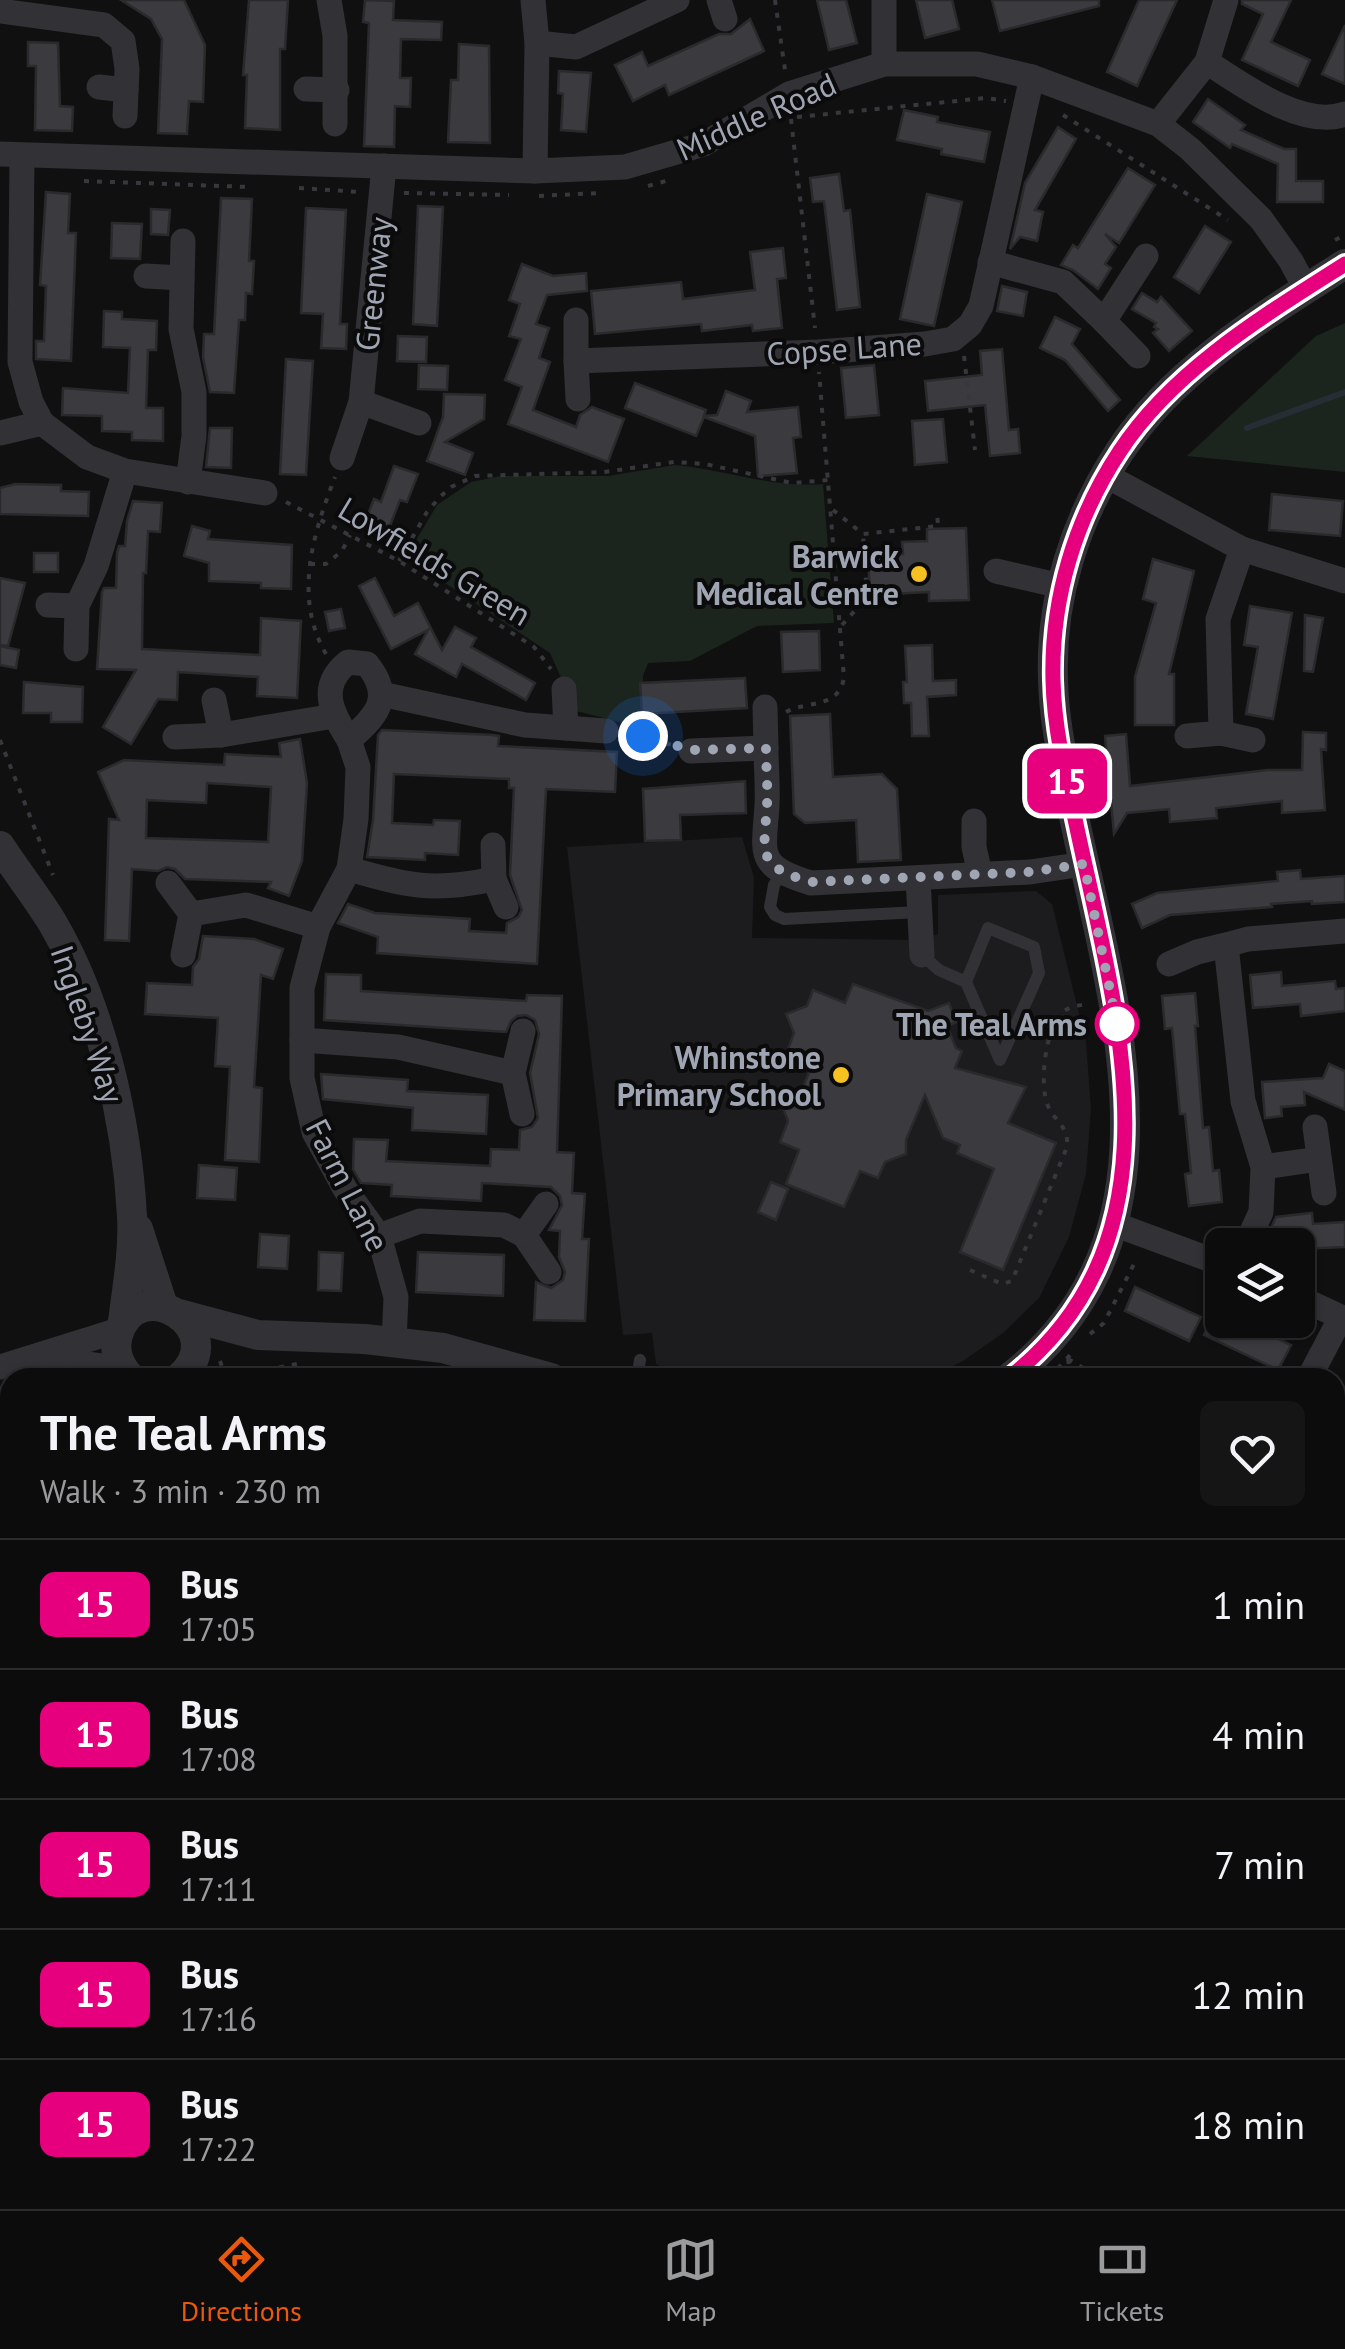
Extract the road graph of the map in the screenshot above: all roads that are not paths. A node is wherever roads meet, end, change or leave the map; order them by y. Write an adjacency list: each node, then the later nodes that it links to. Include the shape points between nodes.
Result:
1 (329, 0): 14 (street)
2 (532, 0): 8 (street)
3 (678, 0): 8 (street, via 576,46)
4 (884, 0): 10 (street)
5 (1226, 0): 9 (street)
6 (38, 9): 7 (street); 12 (street, via 104,25 123,41 126,102)
7 (0, 12)
8 (536, 43): 20 (street)
9 (1207, 62): 15 (street, via 1272,106 1334,118); 17 (street)
10 (884, 64): 11 (street, Middle Road, via 978,64); 20 (street, Middle Road, via 788,94 704,144 625,167)
11 (1032, 77): 17 (street, Middle Road); 25 (street, Copse Lane)
12 (99, 87)
13 (306, 89): 14 (street)
14 (337, 90): 16 (street)
15 (1345, 114)
16 (336, 124)
17 (1158, 124): 28 (street, Middle Road, via 1262,219)
18 (11, 156): 19 (street, Middle Road); 22 (street)
19 (384, 166): 20 (street, Middle Road); 34 (street, Greenway)
20 (535, 171)
21 (182, 241): 27 (street)
22 (11, 253): 36 (street, via 20,362)
23 (1336, 254): 28 (street)
24 (1146, 256): 30 (street)
25 (990, 262): 30 (street, via 1063,282); 32 (street, Copse Lane, via 981,306 953,338 818,352)
26 (146, 276): 27 (street)
27 (182, 278): 41 (street, via 181,329 194,392)
28 (1306, 289): 40 (street, via 1162,399)
29 (576, 320): 32 (street)
30 (1104, 321): 31 (street)
31 (1138, 356)
32 (576, 361): 33 (street)
33 (578, 400)
34 (361, 402): 35 (street); 38 (street, Greenway)
35 (419, 422)
36 (42, 423): 37 (street); 39 (street, via 88,457)
37 (0, 433)
38 (342, 458)
39 (125, 471): 41 (street); 48 (street)
40 (1105, 476): 43 (street); 46 (street)
41 (188, 482): 42 (street)
42 (266, 493)
43 (1242, 549): 45 (street); 56 (street, via 1218,619)
44 (996, 571): 46 (street)
45 (1345, 581)
46 (1061, 586): 66 (street, via 1052,680)
47 (48, 605): 48 (street)
48 (77, 606): 49 (street)
49 (76, 649)
50 (564, 689): 54 (street)
51 (381, 694): 53 (street, via 367,664 348,662 330,690); 54 (street); 60 (street, via 379,706)
52 (214, 700): 57 (street)
53 (334, 716): 57 (street); 60 (street, Farm Lane)
54 (566, 728): 55 (street)
55 (606, 731)
56 (1220, 733): 58 (street); 61 (street)
57 (221, 735): 59 (street)
58 (1186, 736)
59 (174, 737)
60 (348, 740): 67 (street, Farm Lane, via 358,768)
61 (1253, 740)
62 (691, 750): 68 (street, via 766,728 762,839)
63 (974, 820): 69 (street)
64 (493, 845): 71 (street)
65 (0, 846): 92 (street, Ingleby Way, via 53,924 80,981 108,1064)
66 (1084, 864): 69 (street); 93 (street, via 1124,1080 1127,1135)
67 (349, 869): 71 (street, via 402,885 452,888); 76 (street, Farm Lane)
68 (782, 873): 70 (street, via 830,884); 74 (lane, via 770,907 784,919)
69 (980, 874): 70 (street)
70 (918, 878): 74 (street)
71 (494, 879): 73 (street)
72 (168, 884): 75 (street)
73 (506, 907)
74 (920, 912): 80 (street)
75 (191, 914): 76 (street, via 246,905); 79 (street)
76 (318, 927): 84 (street, Farm Lane, via 302,988)
77 (1345, 930): 78 (street)
78 (1226, 945): 81 (street); 89 (street, via 1243,1101)
79 (182, 955)
80 (922, 956): 82 (lane)
81 (1168, 964)
82 (966, 982): 82 (lane, via 980,1013 1000,1060 1039,972 1034,947 988,928)
83 (523, 1031): 85 (street)
84 (302, 1040): 85 (street, via 398,1047); 96 (street, Farm Lane, via 314,1132)
85 (513, 1074): 86 (street)
86 (522, 1114)
87 (1315, 1127): 88 (street)
88 (1319, 1159): 89 (street); 90 (street)
89 (1263, 1168): 94 (street)
90 (1324, 1193)
91 (546, 1204): 95 (street)
92 (132, 1217): 100 (street, Ingleby Way); 102 (street, Ingleby Way)
93 (1114, 1224): 97 (street); 114 (street, via 1069,1316)
94 (1254, 1228)
95 (524, 1235): 96 (street, via 504,1225 420,1220); 98 (street)
96 (379, 1236): 104 (street, Farm Lane, via 396,1298)
97 (1205, 1258)
98 (549, 1272)
99 (1315, 1305): 101 (street)
100 (171, 1310): 102 (street, via 148,1306); 103 (street); 110 (street, Ingleby Way, via 194,1336)
101 (1343, 1318): 115 (street)
102 (121, 1326): 105 (street); 109 (street, Ingleby Way, via 117,1356)
103 (258, 1335): 104 (street); 111 (street)
104 (394, 1342): 112 (street)
105 (36, 1357): 107 (street); 108 (street)
106 (640, 1360): 113 (lane)
107 (0, 1367)
108 (99, 1368)
109 (124, 1368)
110 (186, 1368)
111 (195, 1368)
112 (515, 1368)
113 (639, 1368)
114 (1020, 1368)
115 (1315, 1368)

